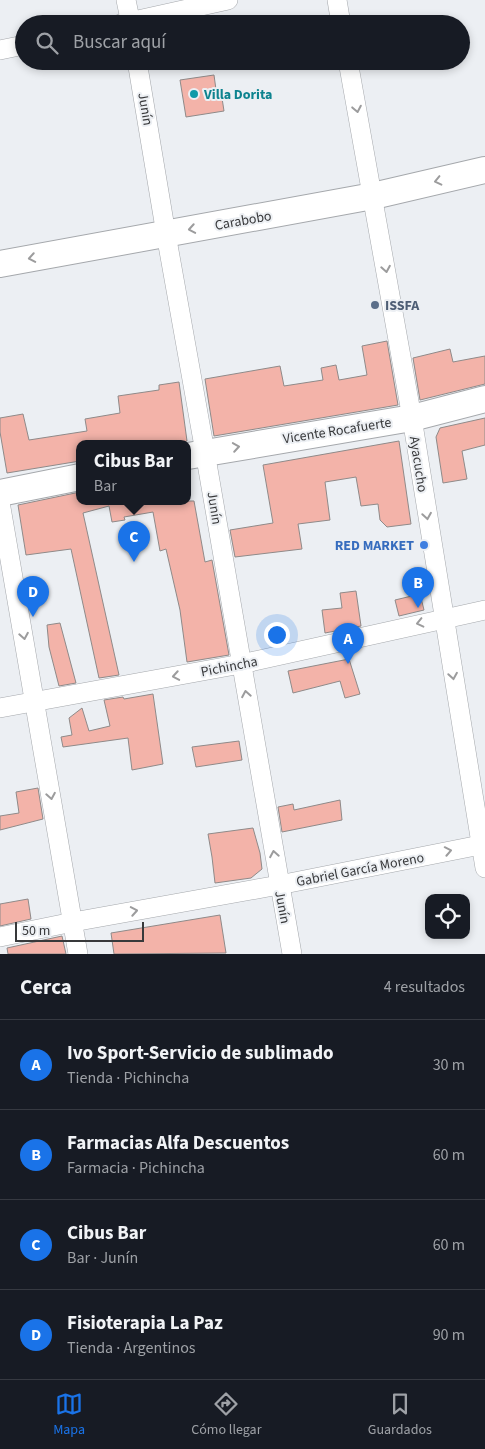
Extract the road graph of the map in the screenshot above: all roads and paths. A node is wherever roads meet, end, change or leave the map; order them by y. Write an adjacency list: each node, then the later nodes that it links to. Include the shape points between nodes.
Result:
1 (126, 0): 4 (street)
2 (228, 0): 5 (street)
3 (337, 0): 6 (street)
4 (127, 15)
5 (162, 15)
6 (340, 15)
7 (15, 47): 8 (street)
8 (0, 50)
9 (139, 70): 13 (street, Junín)
10 (350, 70): 12 (street, Ayacucho, one-way to 12)
11 (485, 170): 12 (main road, Carabobo, one-way to 12)
12 (373, 196): 13 (main road, Carabobo, one-way to 13); 16 (street, Ayacucho, one-way to 16)
13 (166, 234): 14 (main road, Carabobo, one-way to 14); 17 (street, Junín)
14 (0, 264)
15 (485, 399): 16 (main road, Vicente Rocafuerte)
16 (412, 418): 17 (main road, Vicente Rocafuerte, one-way to 16); 22 (street, Ayacucho, one-way to 22)
17 (197, 454): 23 (street, Junín)
18 (76, 478): 19 (main road)
19 (0, 493)
20 (0, 502): 24 (street, one-way to 24)
21 (485, 610): 22 (street, Pichincha)
22 (443, 618): 23 (street, Pichincha, one-way to 23); 26 (street, Ayacucho, one-way to 26)
23 (241, 664): 24 (street, Pichincha, one-way to 24); 28 (street, Junín, one-way to 23)
24 (35, 701): 25 (street, Pichincha); 29 (street, one-way to 29)
25 (0, 708)
26 (483, 844): 27 (street, Ayacucho); 28 (street, Gabriel García Moreno, one-way to 26)
27 (485, 868)
28 (279, 885): 29 (street, Gabriel García Moreno, one-way to 28); 32 (street, Junín)
29 (73, 922): 30 (street, Gabriel García Moreno); 31 (street)
30 (0, 937)
31 (78, 954)
32 (292, 954)

